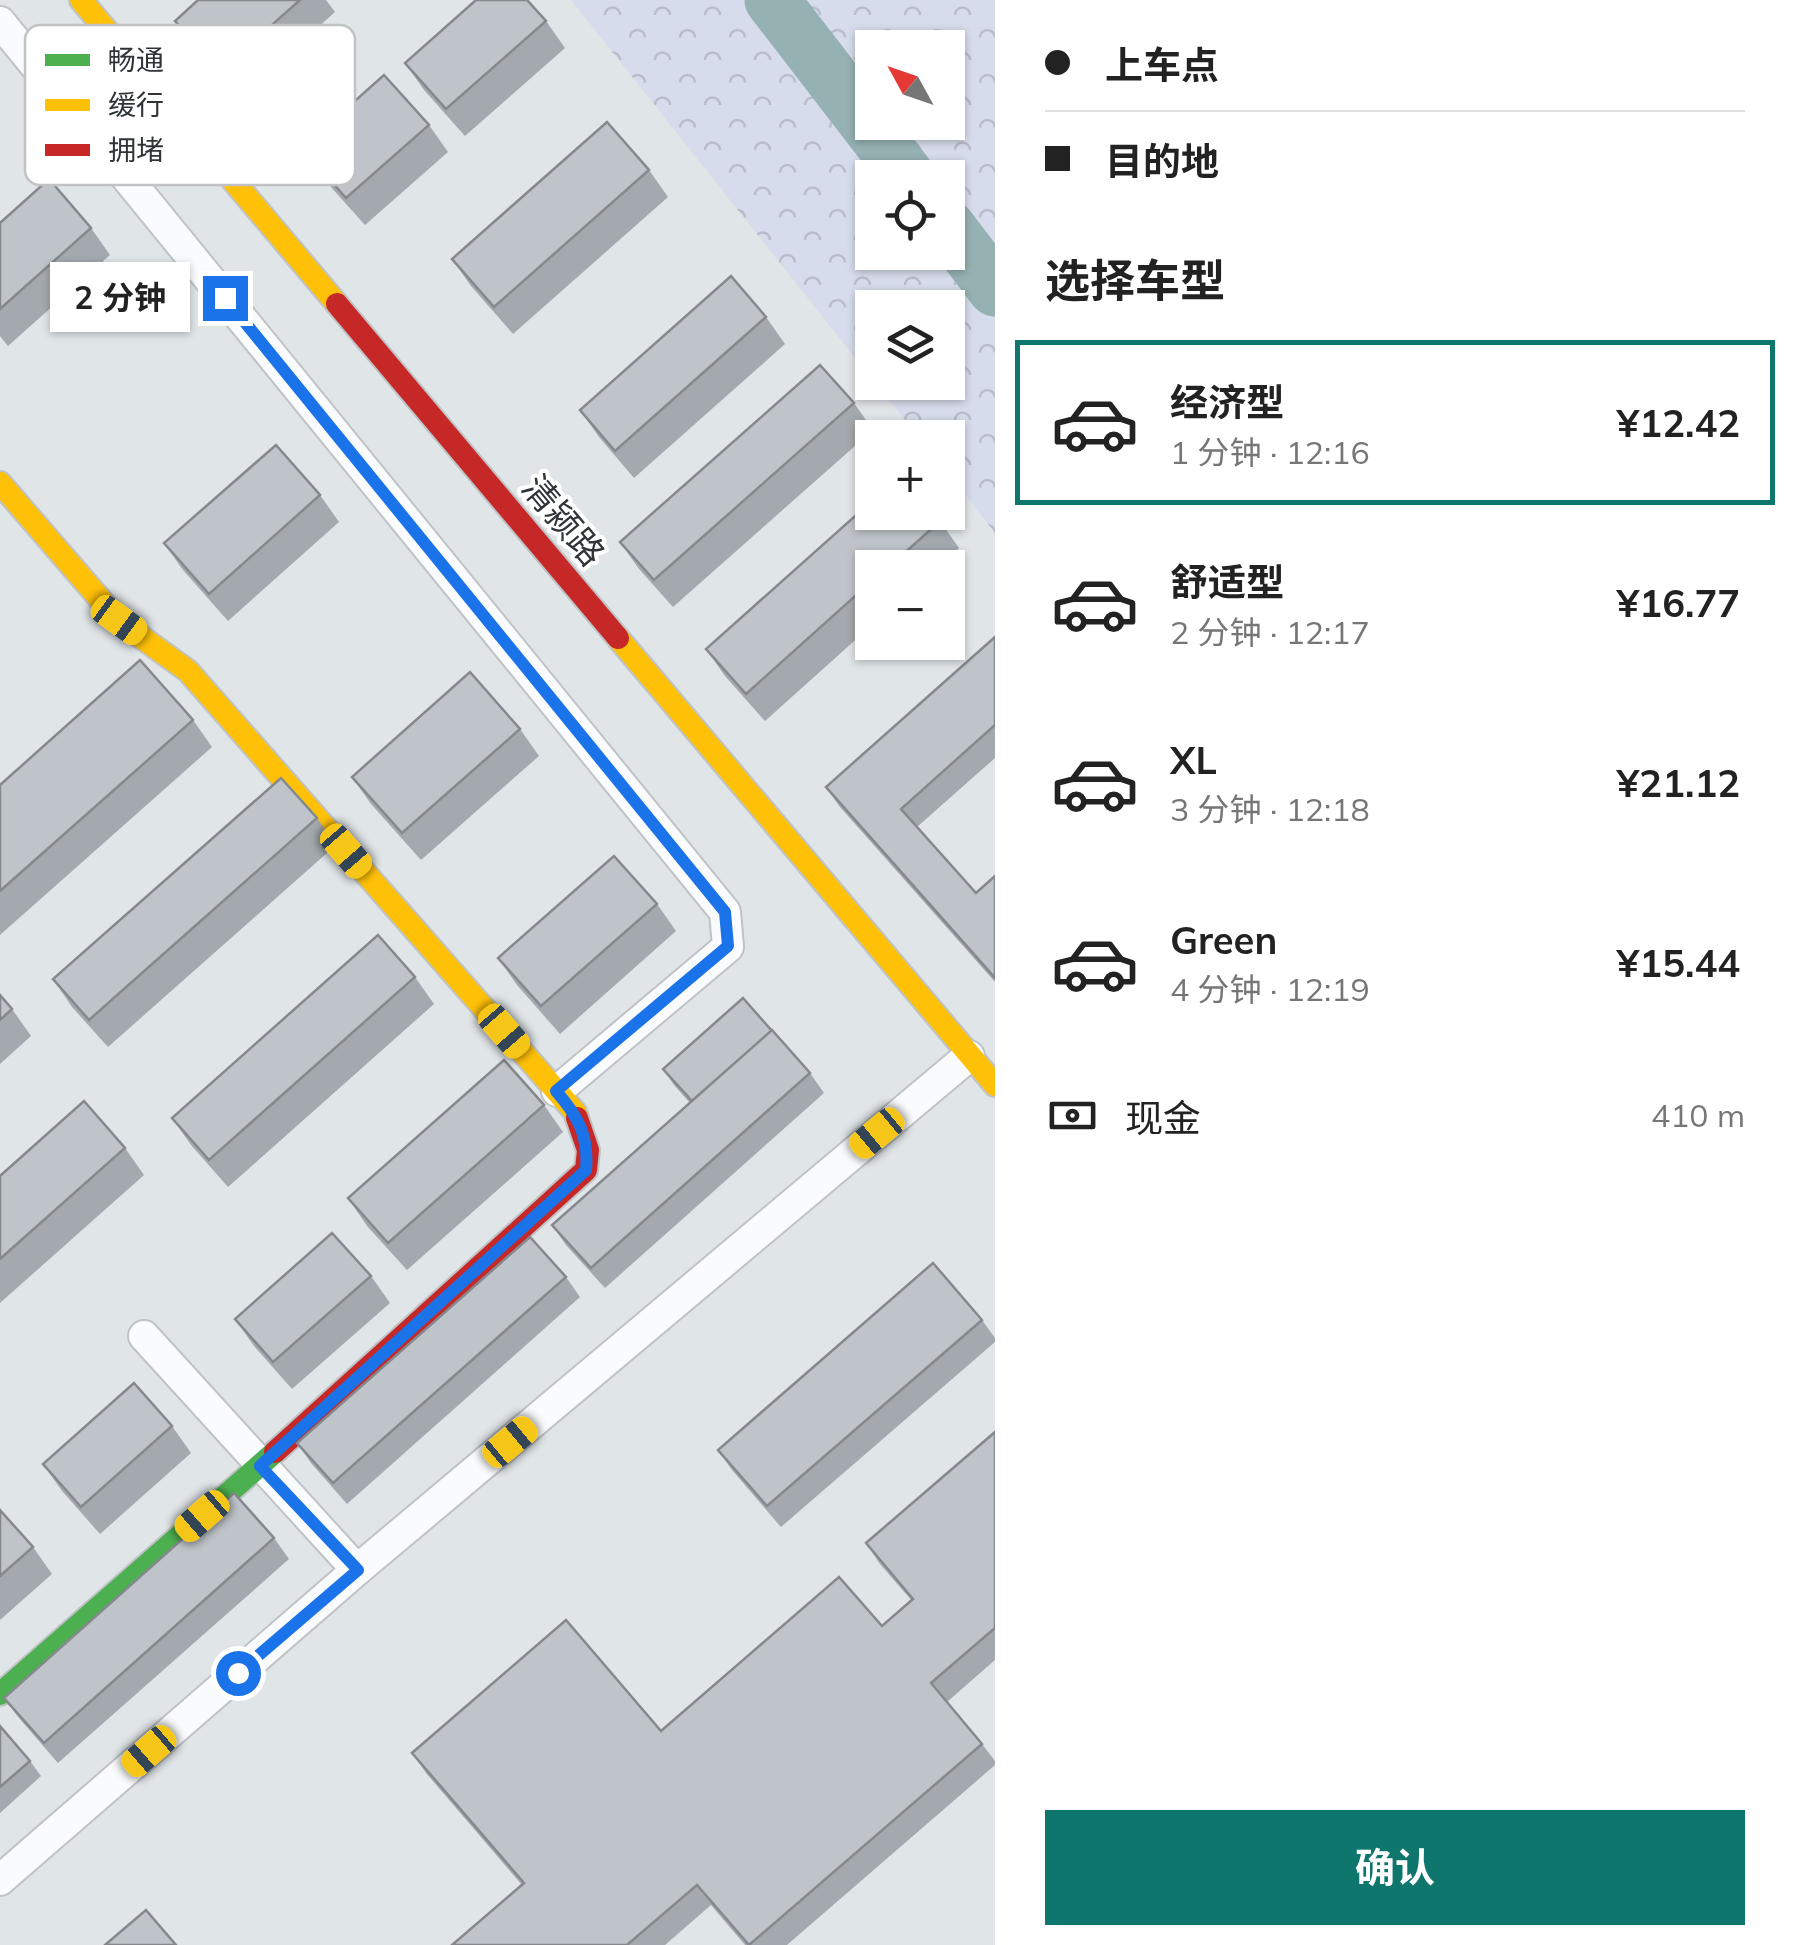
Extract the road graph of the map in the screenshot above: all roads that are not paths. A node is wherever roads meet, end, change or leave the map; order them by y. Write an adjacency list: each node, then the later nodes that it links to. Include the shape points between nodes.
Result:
1 (81, 0): 3 (street, 清颍路)
2 (0, 22): 4 (street)
3 (102, 25)
4 (25, 53)
5 (133, 185): 10 (street, via 725,912 728,946)
6 (237, 185): 8 (street, 清颍路)
7 (0, 483): 10 (street, via 119,620 188,672)
8 (969, 1056): 9 (street, 清颍路); 13 (street)
9 (995, 1085)
10 (556, 1091): 12 (street, via 575,1112 588,1150 586,1170)
11 (144, 1336): 12 (street)
12 (260, 1466): 13 (street); 14 (street)
13 (358, 1570): 15 (street)
14 (0, 1694)
15 (0, 1880)

